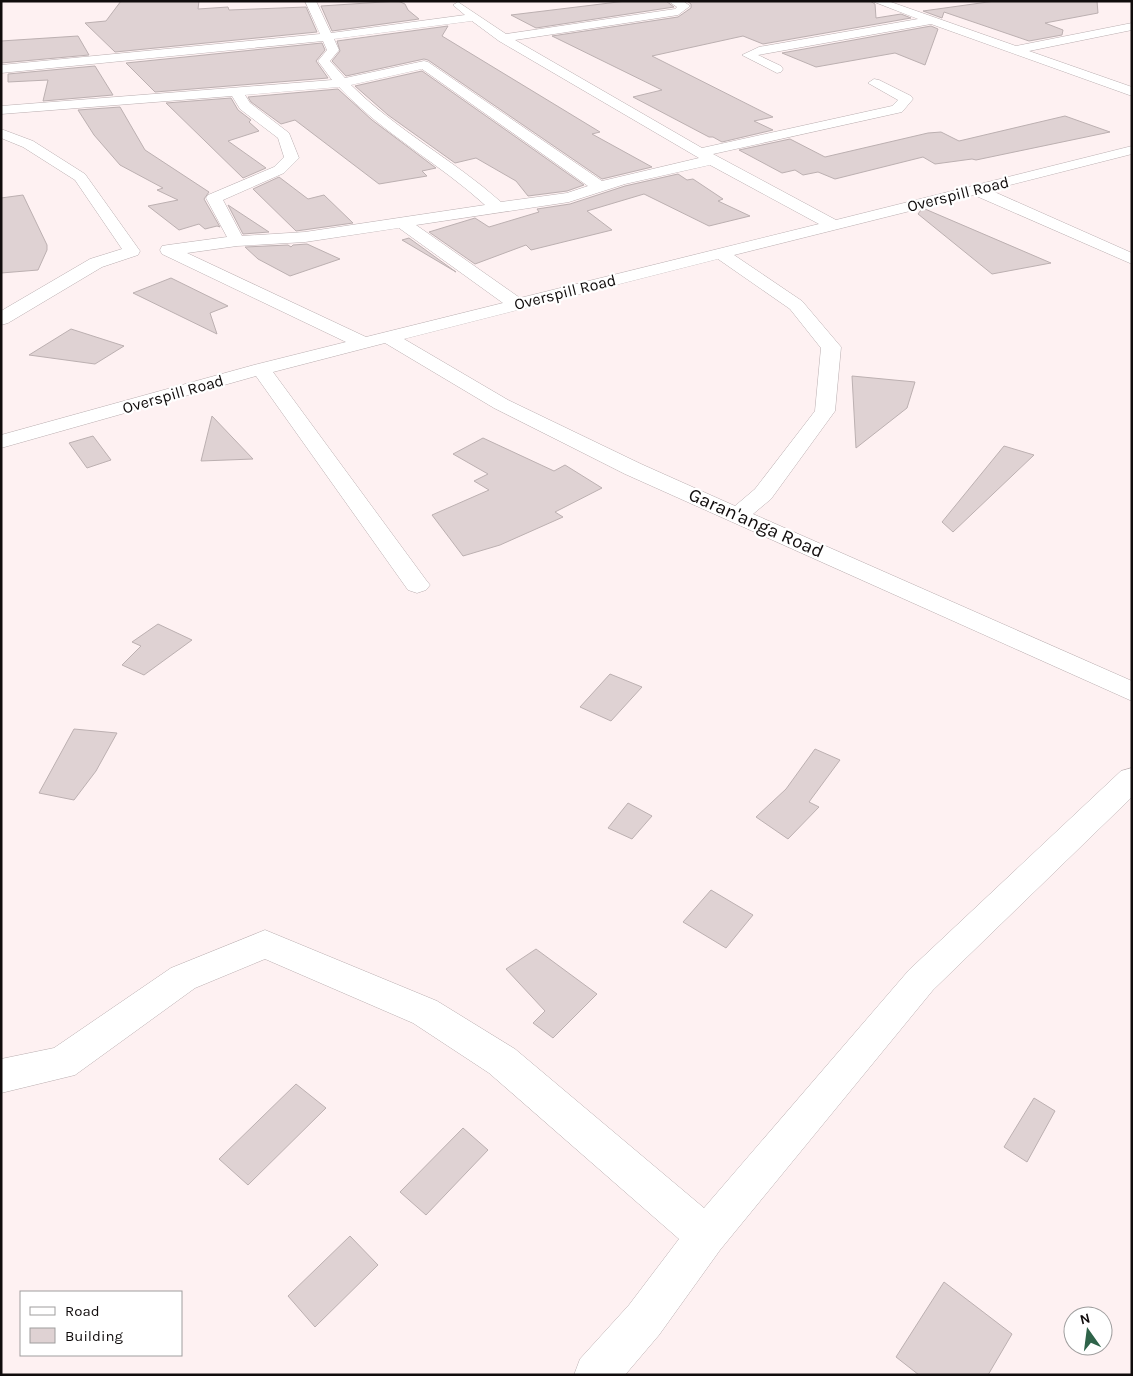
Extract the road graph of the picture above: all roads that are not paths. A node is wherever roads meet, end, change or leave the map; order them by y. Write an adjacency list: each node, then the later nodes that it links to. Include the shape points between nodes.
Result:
1 (310, 1): 8 (street)
2 (453, 1): 5 (street)
3 (675, 1): 9 (street, via 684,6 678,12)
4 (877, 1): 6 (street)
5 (474, 17): 8 (street); 9 (street)
6 (932, 20): 10 (street); 12 (street, via 759,51 748,56)
7 (1132, 26): 10 (street)
8 (326, 37): 11 (street); 13 (street, via 333,50 324,61)
9 (503, 38): 20 (street)
10 (1016, 50): 16 (street)
11 (1, 69)
12 (776, 69)
13 (340, 83): 15 (street); 21 (street, via 424,65); 23 (street, via 384,121 460,175)
14 (874, 84): 20 (street, via 906,99 898,109)
15 (236, 91): 17 (street); 26 (street, via 245,106 284,136 292,158 279,170 214,198)
16 (1132, 92)
17 (1, 110)
18 (1, 133): 28 (street, via 28,144 80,178)
19 (1132, 150): 22 (street, Overspill Road)
20 (706, 156): 21 (street); 25 (street)
21 (600, 187): 23 (street, via 568,197)
22 (974, 189): 25 (street, Overspill Road); 30 (street)
23 (498, 207): 24 (street)
24 (403, 222): 26 (street, via 305,237); 31 (street)
25 (834, 226): 29 (street, Overspill Road)
26 (237, 240): 27 (street)
27 (170, 250): 28 (street); 35 (street)
28 (132, 251): 32 (street, via 96,263)
29 (720, 253): 31 (street, Overspill Road); 38 (street, via 796,305 831,347 825,411 763,494)
30 (1132, 259)
31 (516, 304): 34 (street, Overspill Road)
32 (9, 306): 33 (street)
33 (1, 319)
34 (388, 337): 35 (street, Overspill Road); 38 (street, Garan'anga Road, via 501,404 633,469)
35 (364, 343): 36 (street, Overspill Road)
36 (261, 369): 37 (street, Overspill Road); 39 (street)
37 (1, 442)
38 (738, 515): 40 (street, Garan'anga Road)
39 (417, 585)
40 (1132, 692)
41 (1132, 779): 43 (street, via 921,980)
42 (1, 1076): 43 (street, via 62,1063 183,978 265,944 425,1012 502,1061)
43 (706, 1236): 44 (street, via 644,1320)
44 (596, 1375)

